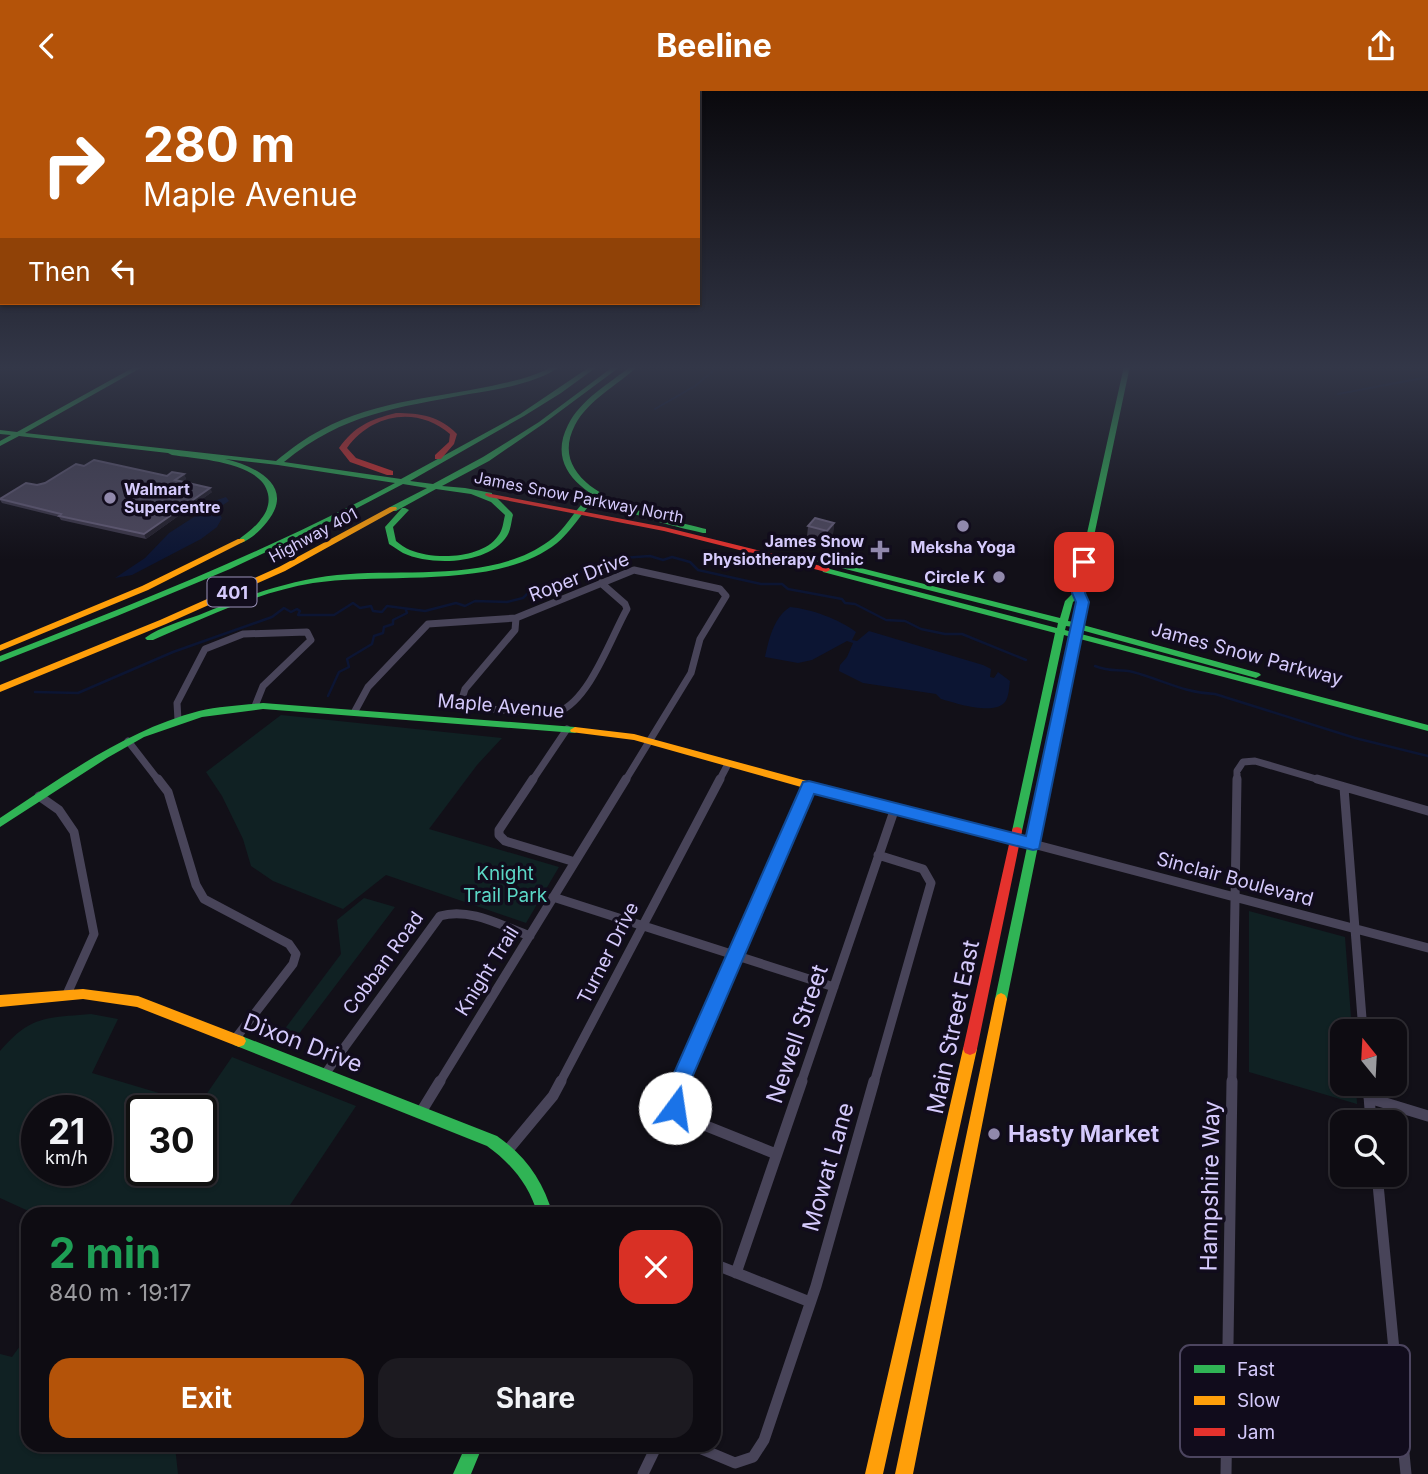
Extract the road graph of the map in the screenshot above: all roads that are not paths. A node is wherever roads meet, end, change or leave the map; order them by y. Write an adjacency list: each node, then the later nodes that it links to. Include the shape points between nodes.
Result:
1 (318, 431): 11 (main road)
2 (357, 431): 12 (main road, via 348,436 344,448 350,458)
3 (452, 431): 15 (main road, via 453,440 443,454)
4 (493, 431): 15 (main road, Highway 401 / 401)
5 (529, 431): 13 (main road, Highway 401 / 401)
6 (569, 431): 17 (main road, via 566,464 591,492)
7 (1113, 431): 19 (main road, Main Street East)
8 (9, 432): 9 (main road); 10 (main road, James Snow Parkway North); 11 (main road, James Snow Parkway North)
9 (0, 444)
10 (172, 453): 11 (main road, James Snow Parkway North); 23 (main road, via 233,464 265,479 274,496 268,517 244,540 178,574)
11 (281, 461): 12 (main road, James Snow Parkway North)
12 (388, 476): 14 (main road, James Snow Parkway North); 14 (main road, James Snow Parkway North, via 407,475)
13 (455, 476): 14 (main road, via 397,516 389,530 392,544 405,553 435,559 469,555 493,545 507,530 507,511); 25 (main road, Highway 401 / 401, via 282,569)
14 (468, 488): 16 (main road, James Snow Parkway North)
15 (379, 494): 24 (main road, Highway 401 / 401, via 208,574)
16 (582, 509): 17 (main road, James Snow Parkway North); 21 (main road, James Snow Parkway North); 25 (main road, via 553,542 515,561 472,571 356,576 280,589)
17 (703, 531): 21 (main road, James Snow Parkway North)
18 (601, 583): 20 (street, Roper Drive); 20 (street, via 627,610 603,660 566,709 536,713 461,702 465,689 515,630); 33 (street, Roper Drive, via 639,570 720,589 726,596 700,639 691,673)
19 (1079, 593): 21 (main road, Main Street East, via 1069,601); 22 (main road, Main Street East)
20 (516, 618): 27 (street, Roper Drive, via 428,624 368,687)
21 (1060, 624): 22 (main road, James Snow Parkway); 41 (main road, Main Street East)
22 (1077, 630): 29 (main road, James Snow Parkway); 30 (main road, James Snow Parkway); 42 (main road, Main Street East)
23 (0, 648)
24 (0, 659)
25 (0, 690)
26 (255, 706): 27 (main road, Maple Avenue); 28 (main road, Maple Avenue); 28 (street, via 263,686 311,640 307,632 243,634 205,649 177,703)
27 (355, 711): 31 (main road, Maple Avenue)
28 (178, 720): 32 (main road, Maple Avenue)
29 (1428, 721)
30 (1428, 728)
31 (567, 729): 33 (main road, Maple Avenue); 44 (street, via 499,835 505,841)
32 (128, 741): 37 (main road, Maple Avenue); 56 (street, via 168,792 204,899 289,944 296,954)
33 (648, 741): 34 (main road, Maple Avenue); 44 (street, Knight Trail)
34 (728, 764): 35 (main road, Maple Avenue); 47 (street, Turner Drive)
35 (809, 786): 38 (main road, Maple Avenue); 51 (street)
36 (1344, 788): 39 (street); 46 (street, Hampshire Way, via 1255,761 1243,762 1237,771); 48 (street)
37 (39, 796): 40 (main road, Maple Avenue); 53 (street, via 59,810 74,832 94,934)
38 (895, 808): 41 (main road, Maple Avenue); 43 (street, Newell Street)
39 (1428, 811)
40 (0, 823)
41 (1016, 839): 42 (main road, Maple Avenue); 76 (main road, Main Street East)
42 (1033, 844): 46 (street, Sinclair Boulevard); 77 (main road, Main Street East)
43 (878, 855): 52 (street, Newell Street); 68 (street, Mowat Lane, via 923,869 931,883)
44 (575, 862): 45 (street, Knight Trail)
45 (553, 897): 47 (street); 49 (street, Knight Trail)
46 (1236, 898): 48 (street, Sinclair Boulevard); 69 (street, Hampshire Way)
47 (641, 926): 51 (street); 62 (street, Turner Drive, via 550,1103)
48 (1356, 930): 50 (street, Sinclair Boulevard); 55 (street)
49 (530, 936): 57 (street, Cobban Road, via 460,913 440,916); 60 (street, Knight Trail)
50 (1428, 948)
51 (736, 955): 52 (street); 63 (street, via 673,1098 675,1108 686,1120)
52 (834, 986): 63 (street, Newell Street)
53 (67, 994): 54 (main road, Dixon Drive); 56 (main road, Dixon Drive, via 138,1002)
54 (0, 1001)
55 (1362, 1019)
56 (235, 1039): 57 (main road, Dixon Drive)
57 (326, 1074): 60 (main road, Dixon Drive)
58 (1369, 1098): 59 (street); 61 (street)
59 (1370, 1110)
60 (421, 1112): 62 (main road, Dixon Drive)
61 (1428, 1116)
62 (508, 1150): 65 (main road, Dixon Drive, via 526,1169)
63 (776, 1154): 67 (street, Newell Street)
64 (1378, 1187): 70 (street)
65 (543, 1207)
66 (721, 1267): 67 (street)
67 (736, 1273): 68 (street)
68 (810, 1302): 73 (street, Mowat Lane, via 764,1440 753,1457 735,1463)
69 (1228, 1345)
70 (1394, 1345)
71 (472, 1452): 74 (main road)
72 (654, 1452): 75 (street)
73 (709, 1452)
74 (462, 1474)
75 (643, 1474)
76 (874, 1474)
77 (904, 1474)

